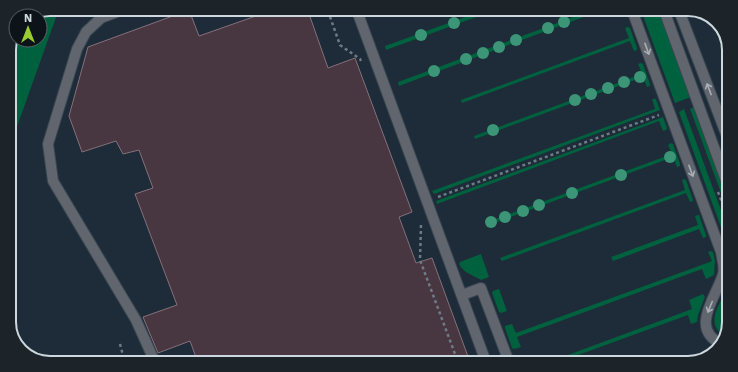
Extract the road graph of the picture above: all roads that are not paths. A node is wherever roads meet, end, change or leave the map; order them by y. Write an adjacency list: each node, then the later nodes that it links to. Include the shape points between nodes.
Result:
1 (107, 16): 12 (street, via 101,18 86,32 77,49 48,144 53,181 136,320)
2 (359, 16): 10 (street)
3 (634, 16): 8 (street, one-way to 8)
4 (666, 16): 7 (street)
5 (681, 16): 6 (street, one-way to 5)
6 (722, 123)
7 (722, 168)
8 (722, 257)
9 (722, 277): 11 (street, one-way to 11, via 705,319 705,327 710,336)
10 (462, 295): 13 (street); 14 (street, via 481,288)
11 (716, 340)
12 (152, 356)
13 (484, 356)
14 (506, 356)

